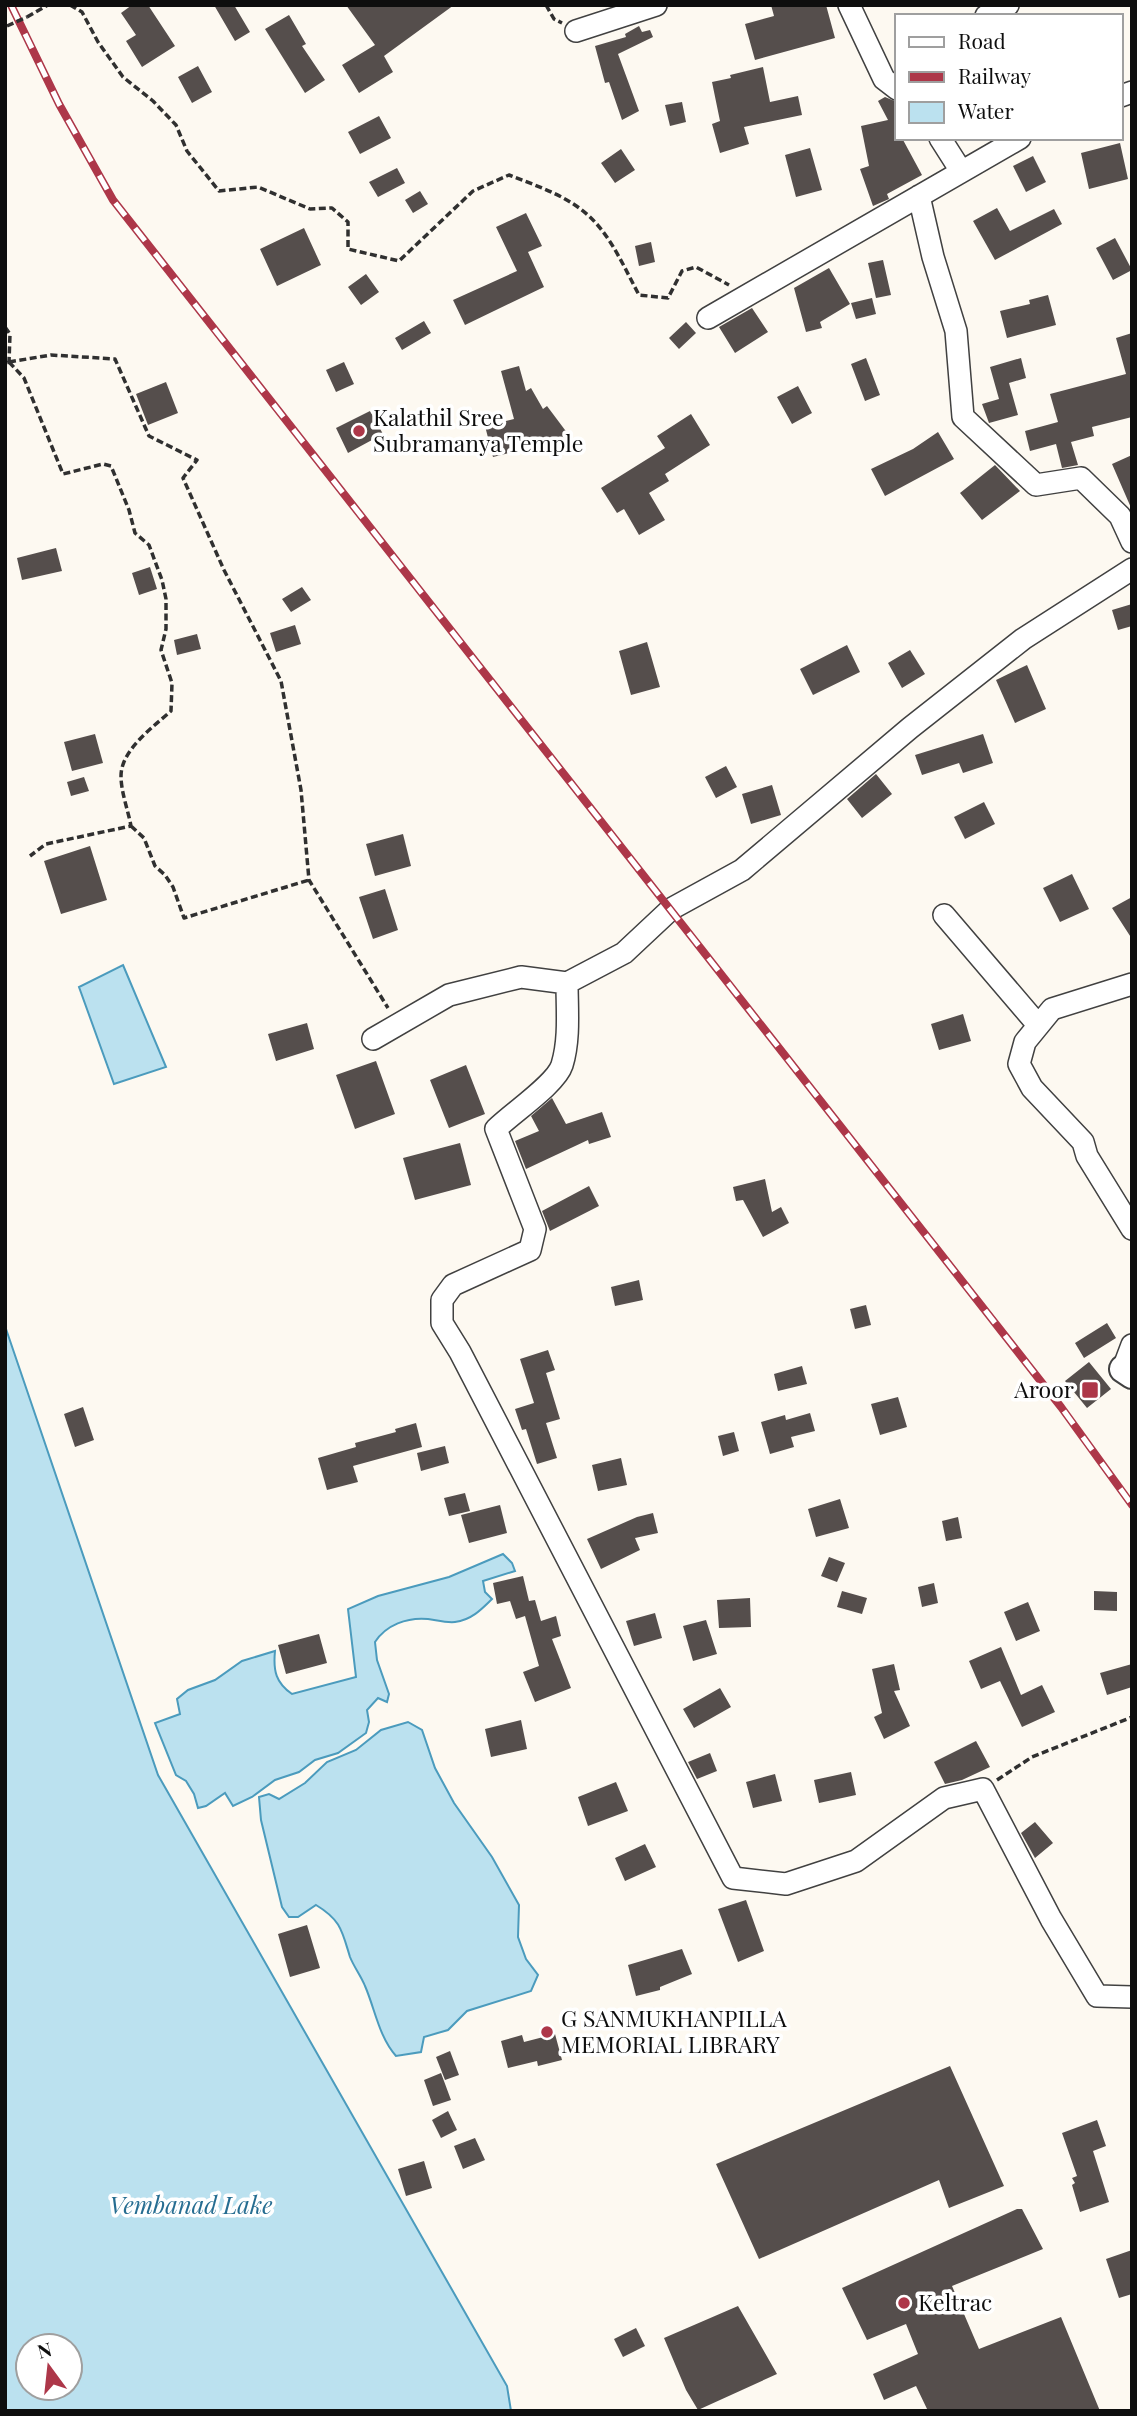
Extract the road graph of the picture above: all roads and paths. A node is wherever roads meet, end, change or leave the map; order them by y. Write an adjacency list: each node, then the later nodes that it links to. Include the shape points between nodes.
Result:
1 (48, 5): 7 (path, bridge)
2 (70, 5): 14 (path, via 82,12 123,77 176,125 187,151 219,191 258,187 310,209 331,208 348,222 348,249 399,261 473,191 509,175 555,193 590,217 639,295 668,298 682,271 696,267)
3 (656, 5): 8 (street)
4 (849, 5): 9 (street, via 884,79)
5 (1008, 5): 6 (street)
6 (990, 14)
7 (6, 26)
8 (576, 31)
9 (895, 87)
10 (941, 140): 12 (street)
11 (1016, 140): 12 (street)
12 (961, 171): 13 (street)
13 (919, 196): 14 (street); 18 (street, via 956,331 963,417 1036,485 1081,478 1120,516)
14 (744, 297): 15 (street)
15 (708, 318)
16 (5, 327): 17 (path, via 10,334)
17 (7, 363): 20 (path, via 24,378 63,474 111,466 135,533 149,545 162,580 166,629 161,650 172,683 171,711 127,757 121,775); 22 (path, via 51,355 115,359 149,436 197,460 183,478 281,681 301,789)
18 (1132, 542)
19 (1132, 569): 24 (street, via 1023,639 910,727 742,870 671,909 624,953)
20 (131, 826): 21 (path, via 46,844); 22 (path, via 144,838 155,866 173,887 184,918)
21 (30, 856)
22 (309, 880): 26 (path)
23 (944, 915): 27 (street)
24 (567, 983): 26 (street, via 521,977 449,995); 31 (street, via 568,1029 562,1067 496,1129 535,1229 530,1250 453,1285 442,1300 442,1323 733,1878 786,1884 856,1861 944,1798)
25 (1132, 984): 27 (street, via 1052,1009)
26 (398, 1024): 28 (street)
27 (1038, 1025): 29 (street, via 1025,1042 1019,1064 1032,1088 1083,1142 1087,1156)
28 (373, 1038)
29 (1129, 1218)
30 (1132, 1717): 31 (path, via 1031,1757)
31 (983, 1789): 32 (street, via 1097,1996)
32 (1132, 1997)

